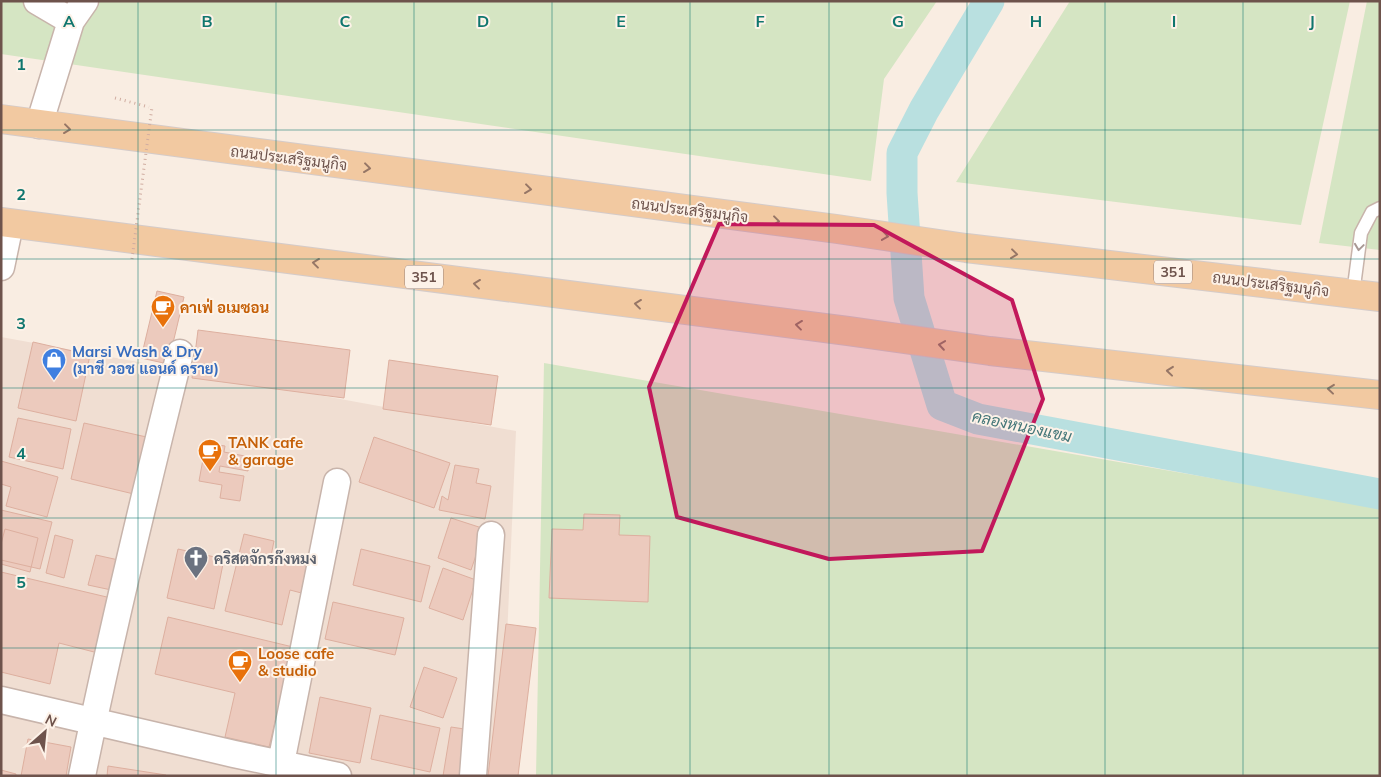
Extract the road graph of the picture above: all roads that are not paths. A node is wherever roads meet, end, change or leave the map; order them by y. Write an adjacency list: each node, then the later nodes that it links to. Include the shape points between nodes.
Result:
1 (37, 1): 2 (street)
2 (78, 11): 4 (street)
3 (1, 120): 4 (main road, ถนนประเสริฐมนูกิจ / 351)
4 (39, 125): 8 (main road, ถนนประเสริฐมนูกิจ / 351, one-way to 8, via 966,248)
5 (1380, 208): 8 (lane, one-way to 8, via 1372,212 1361,233)
6 (5, 223): 7 (street); 11 (main road, 351, one-way to 6, via 990,351)
7 (1, 267)
8 (1353, 294): 9 (main road, ถนนประเสริฐมนูกิจ / 351)
9 (1380, 297)
10 (180, 352): 15 (street)
11 (1380, 395)
12 (338, 482): 16 (street)
13 (491, 535): 20 (street)
14 (1, 700): 15 (street)
15 (93, 722): 17 (street); 18 (street)
16 (281, 763): 17 (street); 19 (street)
17 (233, 765)
18 (82, 776)
19 (338, 776)
20 (473, 776)

